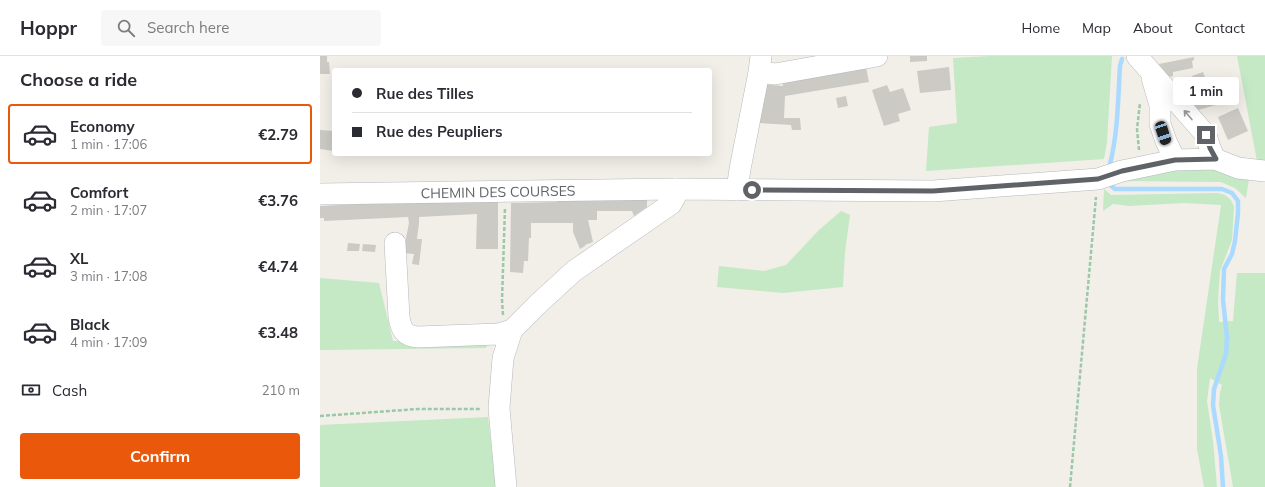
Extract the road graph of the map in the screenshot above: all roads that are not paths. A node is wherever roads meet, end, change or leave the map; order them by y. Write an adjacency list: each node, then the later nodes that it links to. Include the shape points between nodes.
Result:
1 (877, 56): 2 (street, via 775,74)
2 (760, 64): 8 (street)
3 (1144, 64): 4 (street, one-way to 3, via 1206,135); 5 (street, via 1160,105 1160,124)
4 (1216, 159): 5 (street, CHEMIN DES COURSES); 6 (street, via 1238,168)
5 (1175, 160): 8 (street, CHEMIN DES COURSES, via 1122,171 1098,179 933,191)
6 (1265, 171)
7 (675, 189): 8 (street, CHEMIN DES COURSES); 9 (street, CHEMIN DES COURSES); 11 (street, via 675,197 671,204 574,271)
8 (737, 190)
9 (320, 194)
10 (395, 243): 11 (street, via 399,317 405,332 411,336 418,336 498,334)
11 (512, 330): 12 (street, via 503,358 499,408)
12 (506, 487)

